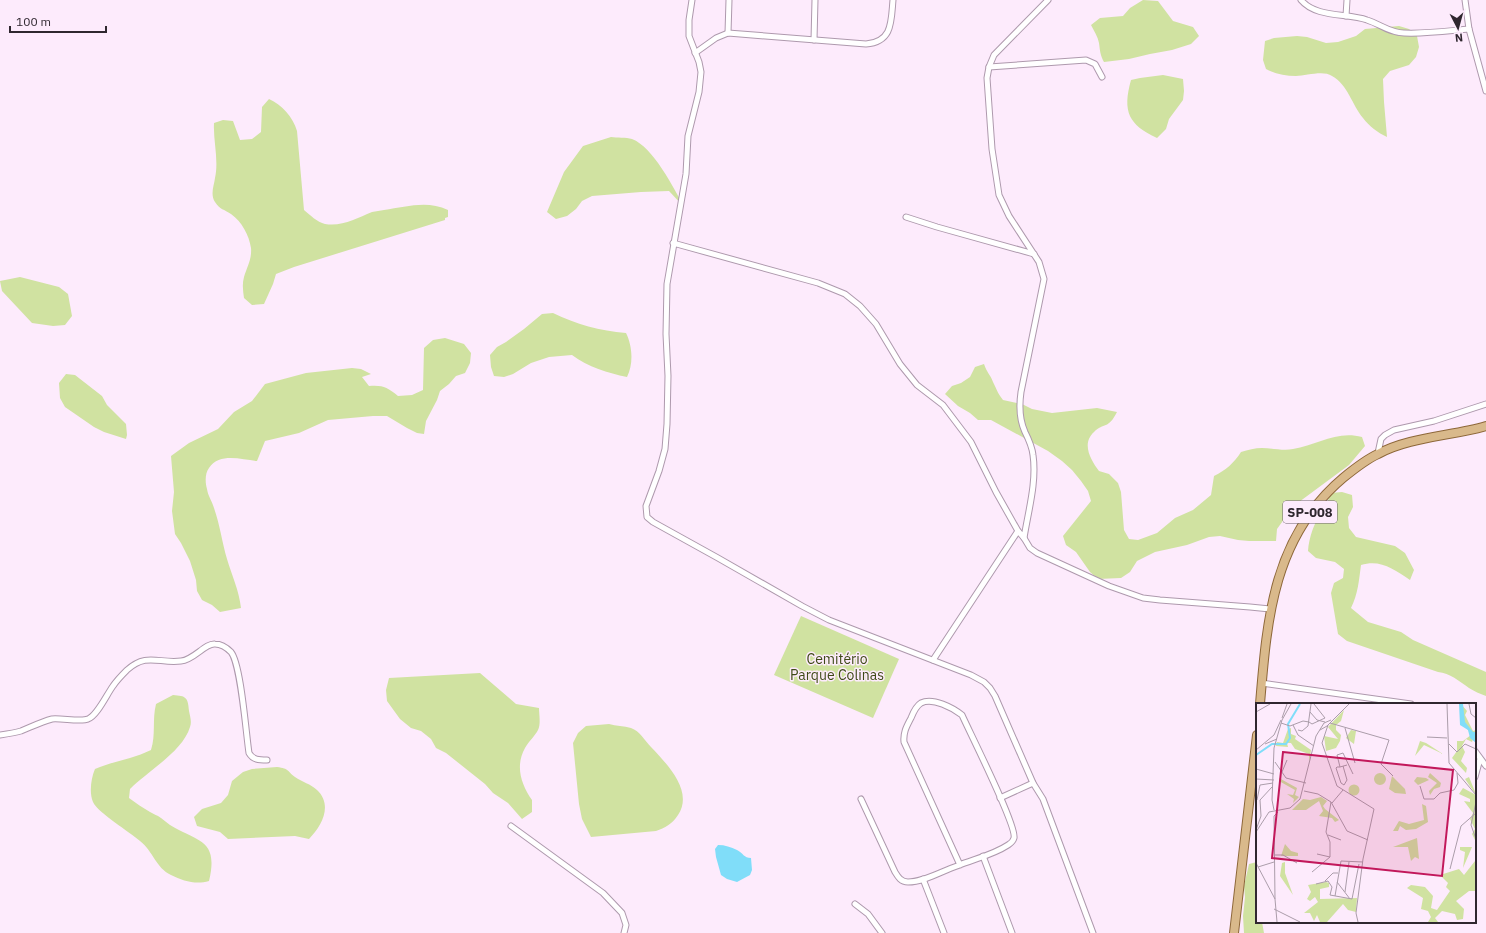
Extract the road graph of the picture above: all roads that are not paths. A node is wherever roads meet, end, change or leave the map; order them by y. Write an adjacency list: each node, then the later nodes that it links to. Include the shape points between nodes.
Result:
1 (692, 0): 13 (street, via 688,28)
2 (729, 0): 11 (street)
3 (815, 0): 12 (street)
4 (893, 0): 12 (street, via 890,29 880,42 866,44)
5 (1048, 0): 14 (street, via 994,55)
6 (1301, 0): 9 (street, via 1308,7 1319,11)
7 (1347, 0): 9 (street)
8 (1465, 0): 10 (street)
9 (1346, 16): 10 (street, via 1369,20 1398,33)
10 (1469, 29): 16 (street)
11 (728, 33): 12 (street); 13 (street)
12 (814, 40)
13 (695, 53): 18 (street, via 701,72 699,92 688,136 686,174)
14 (989, 67): 15 (street, via 1086,60 1095,64); 19 (street, via 992,149 999,195 1009,216)
15 (1102, 77)
16 (1486, 91)
17 (906, 217): 19 (street)
18 (673, 243): 23 (street, via 818,283 845,294 860,306 876,324 900,364 917,385 943,405 971,442); 26 (street, via 665,302 668,376 665,449 660,471 646,506 647,516 652,522 829,620)
19 (1034, 254): 24 (street, via 1044,279 1019,406 1021,419 1031,444 1034,464)
20 (1486, 404): 22 (street, via 1434,421 1394,430 1381,439)
21 (1486, 426): 22 (main road, SP-008, via 1403,444)
22 (1378, 453): 25 (main road, SP-008, via 1328,490 1310,511 1295,536 1280,570)
23 (1018, 531): 24 (street); 26 (street)
24 (1024, 538): 25 (street, via 1030,548 1037,553 1108,586 1143,598)
25 (1270, 609): 27 (main road, SP-008)
26 (932, 660): 37 (street, via 971,675 990,688)
27 (1262, 683): 28 (main road, SP-008); 29 (street)
28 (1260, 703)
29 (1404, 703)
30 (0, 735): 34 (street, via 54,719 88,720 113,686 138,662 144,659 183,661 210,644 216,644 232,653 236,662 249,753 254,759)
31 (1256, 744): 50 (main road)
32 (1476, 752): 33 (street)
33 (1480, 759): 35 (street); 36 (street)
34 (267, 760)
35 (1486, 766)
36 (1476, 773)
37 (1034, 782): 38 (street); 49 (street, via 1054,825)
38 (1000, 798): 41 (street, via 1014,837 1007,846); 42 (street, via 962,715 952,708 929,701 916,707 905,730 904,742)
39 (861, 800): 43 (street, via 899,878 908,882)
40 (511, 826): 45 (street, via 603,893 626,919)
41 (983, 856): 42 (street); 48 (street)
42 (960, 865): 43 (street)
43 (923, 879): 47 (street)
44 (855, 904): 46 (street, via 868,914)
45 (624, 933)
46 (882, 933)
47 (944, 933)
48 (1012, 933)
49 (1093, 933)
50 (1234, 933)

